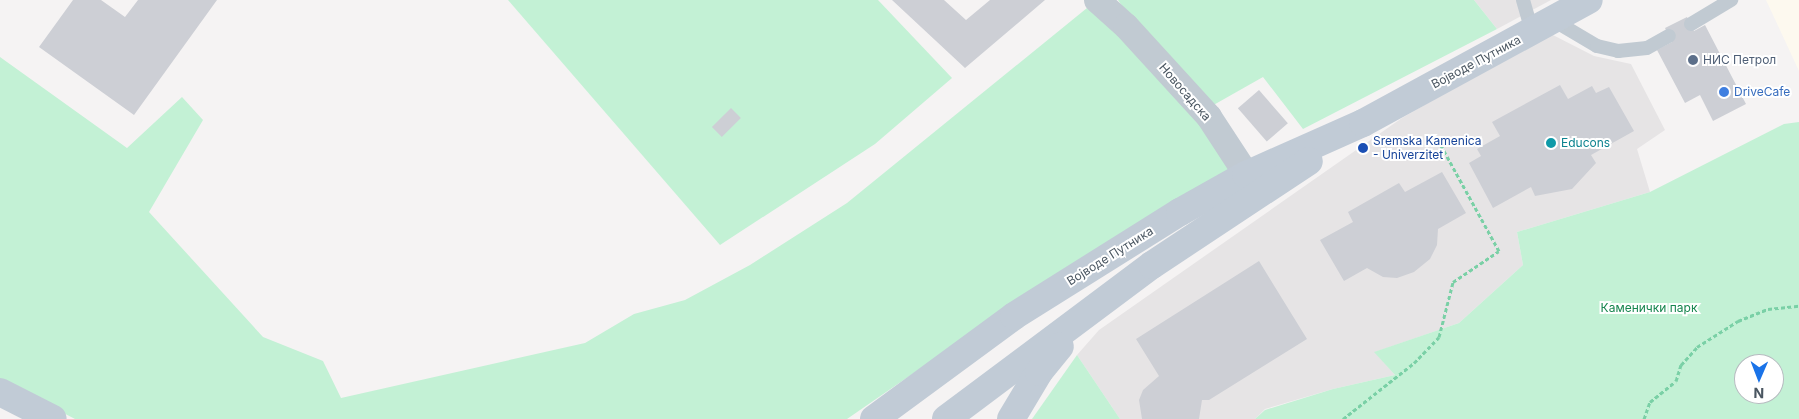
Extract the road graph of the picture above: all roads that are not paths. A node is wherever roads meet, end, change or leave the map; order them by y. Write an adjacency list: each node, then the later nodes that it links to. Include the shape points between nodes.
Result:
1 (1097, 0): 8 (street, Новосадска, via 1126,26 1209,117)
2 (1523, 0): 6 (lane)
3 (1588, 0): 6 (main road, Војводе Путника)
4 (1731, 0): 5 (lane)
5 (1691, 24)
6 (1542, 26): 7 (lane, via 1618,51 1647,48); 8 (main road, Војводе Путника)
7 (1669, 36)
8 (1253, 185): 9 (main road, Војводе Путника); 12 (main road, Војводе Путника, via 1180,212 1014,316)
9 (1085, 316): 13 (main road, Војводе Путника); 14 (main road, via 1039,372)
10 (0, 392): 11 (main road)
11 (52, 419)
12 (874, 419)
13 (946, 419)
14 (1011, 419)

